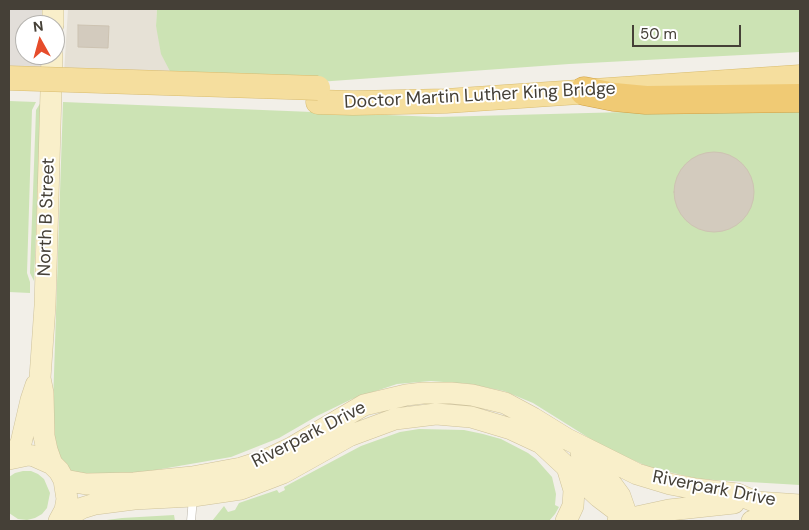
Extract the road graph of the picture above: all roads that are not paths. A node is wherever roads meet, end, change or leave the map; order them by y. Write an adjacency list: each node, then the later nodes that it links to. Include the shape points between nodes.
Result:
1 (800, 62): 7 (main road, Doctor Martin Luther King Bridge)
2 (52, 65): 9 (street, North B Street)
3 (800, 77): 6 (main road, Doctor Martin Luther King Bridge)
4 (9, 78): 7 (main road, Doctor Martin Luther King Bridge, bridge)
5 (9, 91): 7 (main road, Doctor Martin Luther King Bridge)
6 (584, 91): 7 (main road, Doctor Martin Luther King Bridge, via 446,101 353,103); 8 (highway, via 646,100)
7 (318, 95)
8 (800, 98)
9 (40, 378): 11 (street, North B Street, via 21,443); 13 (street, North B Street, via 46,450)
10 (567, 439): 14 (street, Riverpark Drive, via 505,403 472,395 423,393 364,406 266,460); 16 (street, Riverpark Drive, via 637,474 687,488 737,494); 18 (street, via 620,496)
11 (11, 458): 13 (street, Riverpark Drive, via 34,456)
12 (567, 467): 14 (street, Riverpark Drive, via 540,443 511,429 471,417 436,414 395,419 349,436 302,464 242,488); 18 (street, Riverpark Drive); 21 (street, via 574,490 573,506)
13 (58, 472): 14 (street, Riverpark Drive, via 86,484); 19 (street, North B Street, via 68,499)
14 (193, 486): 19 (street, Riverpark Drive, via 95,504); 20 (lane)
15 (800, 505): 16 (street, Riverpark Drive)
16 (754, 511): 17 (street, Riverpark Drive); 18 (street, via 716,504)
17 (800, 513)
18 (625, 520)
19 (59, 521)
20 (192, 521)
21 (566, 521)

